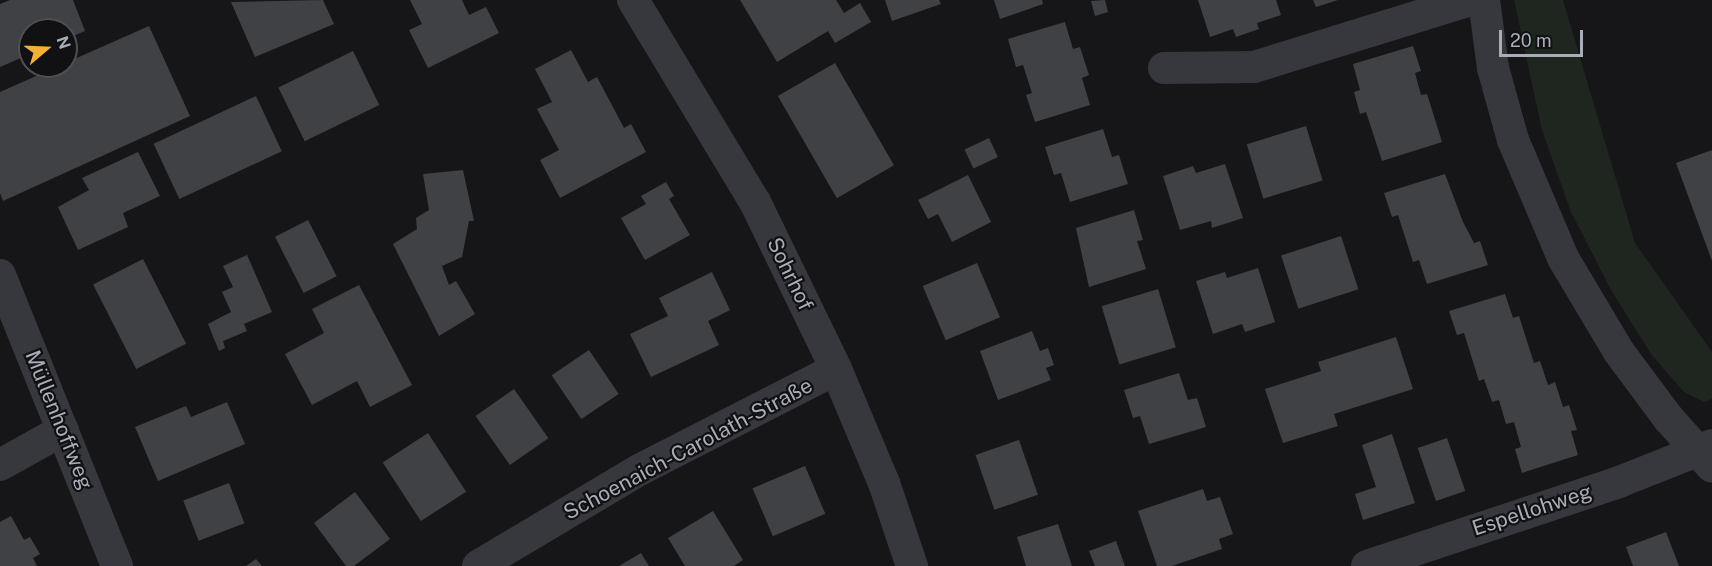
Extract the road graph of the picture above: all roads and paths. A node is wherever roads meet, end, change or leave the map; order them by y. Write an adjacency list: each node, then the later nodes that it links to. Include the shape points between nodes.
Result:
1 (633, 0): 6 (street, Sohrhof, via 755,202)
2 (1470, 0): 4 (street, via 1254,68)
3 (1484, 0): 8 (street, via 1493,68 1513,140 1563,258 1619,352)
4 (1164, 68)
5 (0, 275): 7 (street, Müllenhoffweg)
6 (836, 369): 11 (street, Schoenaich-Carolath-Straße, via 639,470); 12 (street, Sohrhof, via 884,483)
7 (63, 430): 9 (street); 10 (street, Müllenhoffweg)
8 (1707, 455): 13 (street, Espellohweg)
9 (0, 465)
10 (117, 566)
11 (478, 566)
12 (912, 566)
13 (1367, 566)

